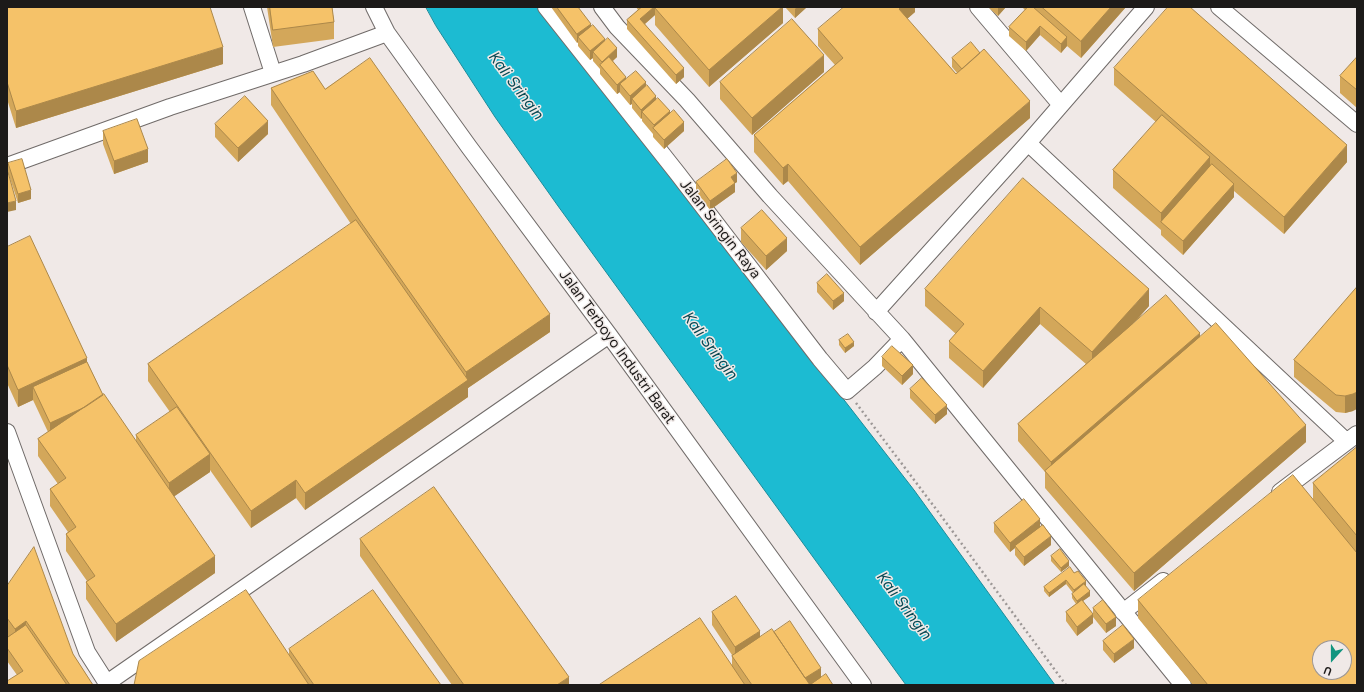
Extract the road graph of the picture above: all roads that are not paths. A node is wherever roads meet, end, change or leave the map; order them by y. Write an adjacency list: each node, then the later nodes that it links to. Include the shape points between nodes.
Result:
1 (252, 7): 9 (street)
2 (374, 7): 8 (street, Jalan Terboyo Industri Barat)
3 (546, 7): 16 (street, Jalan Sringin Raya, via 847,391)
4 (602, 7): 14 (street, via 617,27 687,100)
5 (978, 7): 10 (street)
6 (1146, 7): 10 (street)
7 (1219, 7): 11 (street)
8 (387, 33): 9 (street); 15 (street, Jalan Terboyo Industri Barat)
9 (273, 73): 13 (street)
10 (1061, 105): 12 (street)
11 (1357, 124)
12 (1028, 143): 14 (street); 18 (street)
13 (7, 166)
14 (876, 312): 16 (street)
15 (609, 335): 22 (street); 23 (street, Jalan Terboyo Industri Barat)
16 (902, 339): 21 (street)
17 (7, 432): 22 (street, via 87,652)
18 (1352, 437): 19 (street)
19 (1266, 503)
20 (1173, 574): 21 (street)
21 (1123, 612): 24 (street)
22 (108, 684)
23 (862, 685)
24 (1184, 685)

